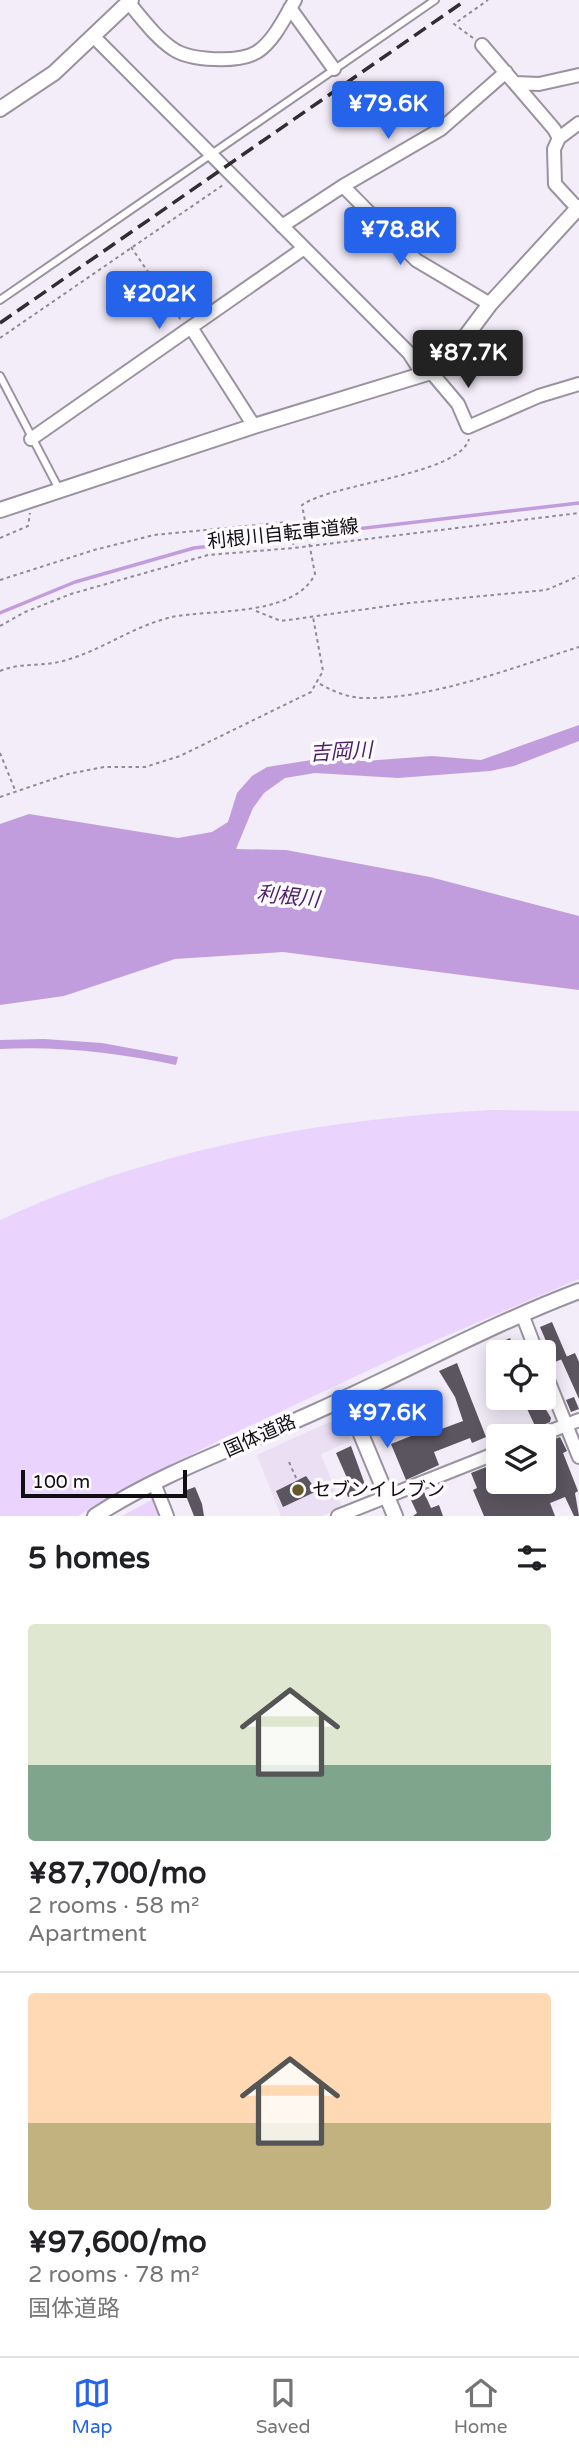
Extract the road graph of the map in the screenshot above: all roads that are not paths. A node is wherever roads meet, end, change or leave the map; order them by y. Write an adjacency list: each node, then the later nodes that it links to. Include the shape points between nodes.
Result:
1 (435, 0): 6 (lane)
2 (130, 1): 3 (street, via 175,51 220,60 256,53); 4 (street)
3 (293, 4): 6 (street)
4 (94, 37): 10 (street, via 54,73); 13 (street)
5 (482, 45): 7 (street)
6 (334, 69): 13 (lane)
7 (506, 72): 9 (street); 14 (street, via 441,129)
8 (579, 75): 9 (street, via 539,84)
9 (515, 83): 12 (street)
10 (0, 109)
11 (579, 123): 12 (street)
12 (558, 138): 15 (street, via 555,184)
13 (211, 156): 16 (street); 18 (lane)
14 (344, 186): 16 (street); 19 (street, via 416,261)
15 (579, 208): 19 (street)
16 (282, 226): 17 (street)
17 (303, 249): 20 (street); 21 (street)
18 (0, 300)
19 (490, 304): 21 (street, via 451,356)
20 (190, 330): 24 (street); 25 (street)
21 (427, 373): 23 (street, via 458,404 468,427); 24 (street)
22 (0, 376): 25 (lane)
23 (579, 383)
24 (254, 426): 26 (street)
25 (32, 439): 26 (lane)
26 (60, 490): 27 (street)
27 (0, 510)
28 (579, 1292): 29 (street, 国体道路)
29 (522, 1314): 30 (street); 31 (street, 国体道路)
30 (532, 1340)
31 (346, 1398): 38 (street, 国体道路); 39 (street)
32 (556, 1400): 34 (street)
33 (579, 1420): 34 (street)
34 (566, 1425): 35 (street); 37 (street)
35 (556, 1429)
36 (486, 1457): 39 (street)
37 (579, 1457)
38 (154, 1483): 40 (street, 国体道路); 41 (street)
39 (386, 1497): 42 (street); 43 (street)
40 (95, 1516)
41 (167, 1516)
42 (338, 1516)
43 (395, 1516)

